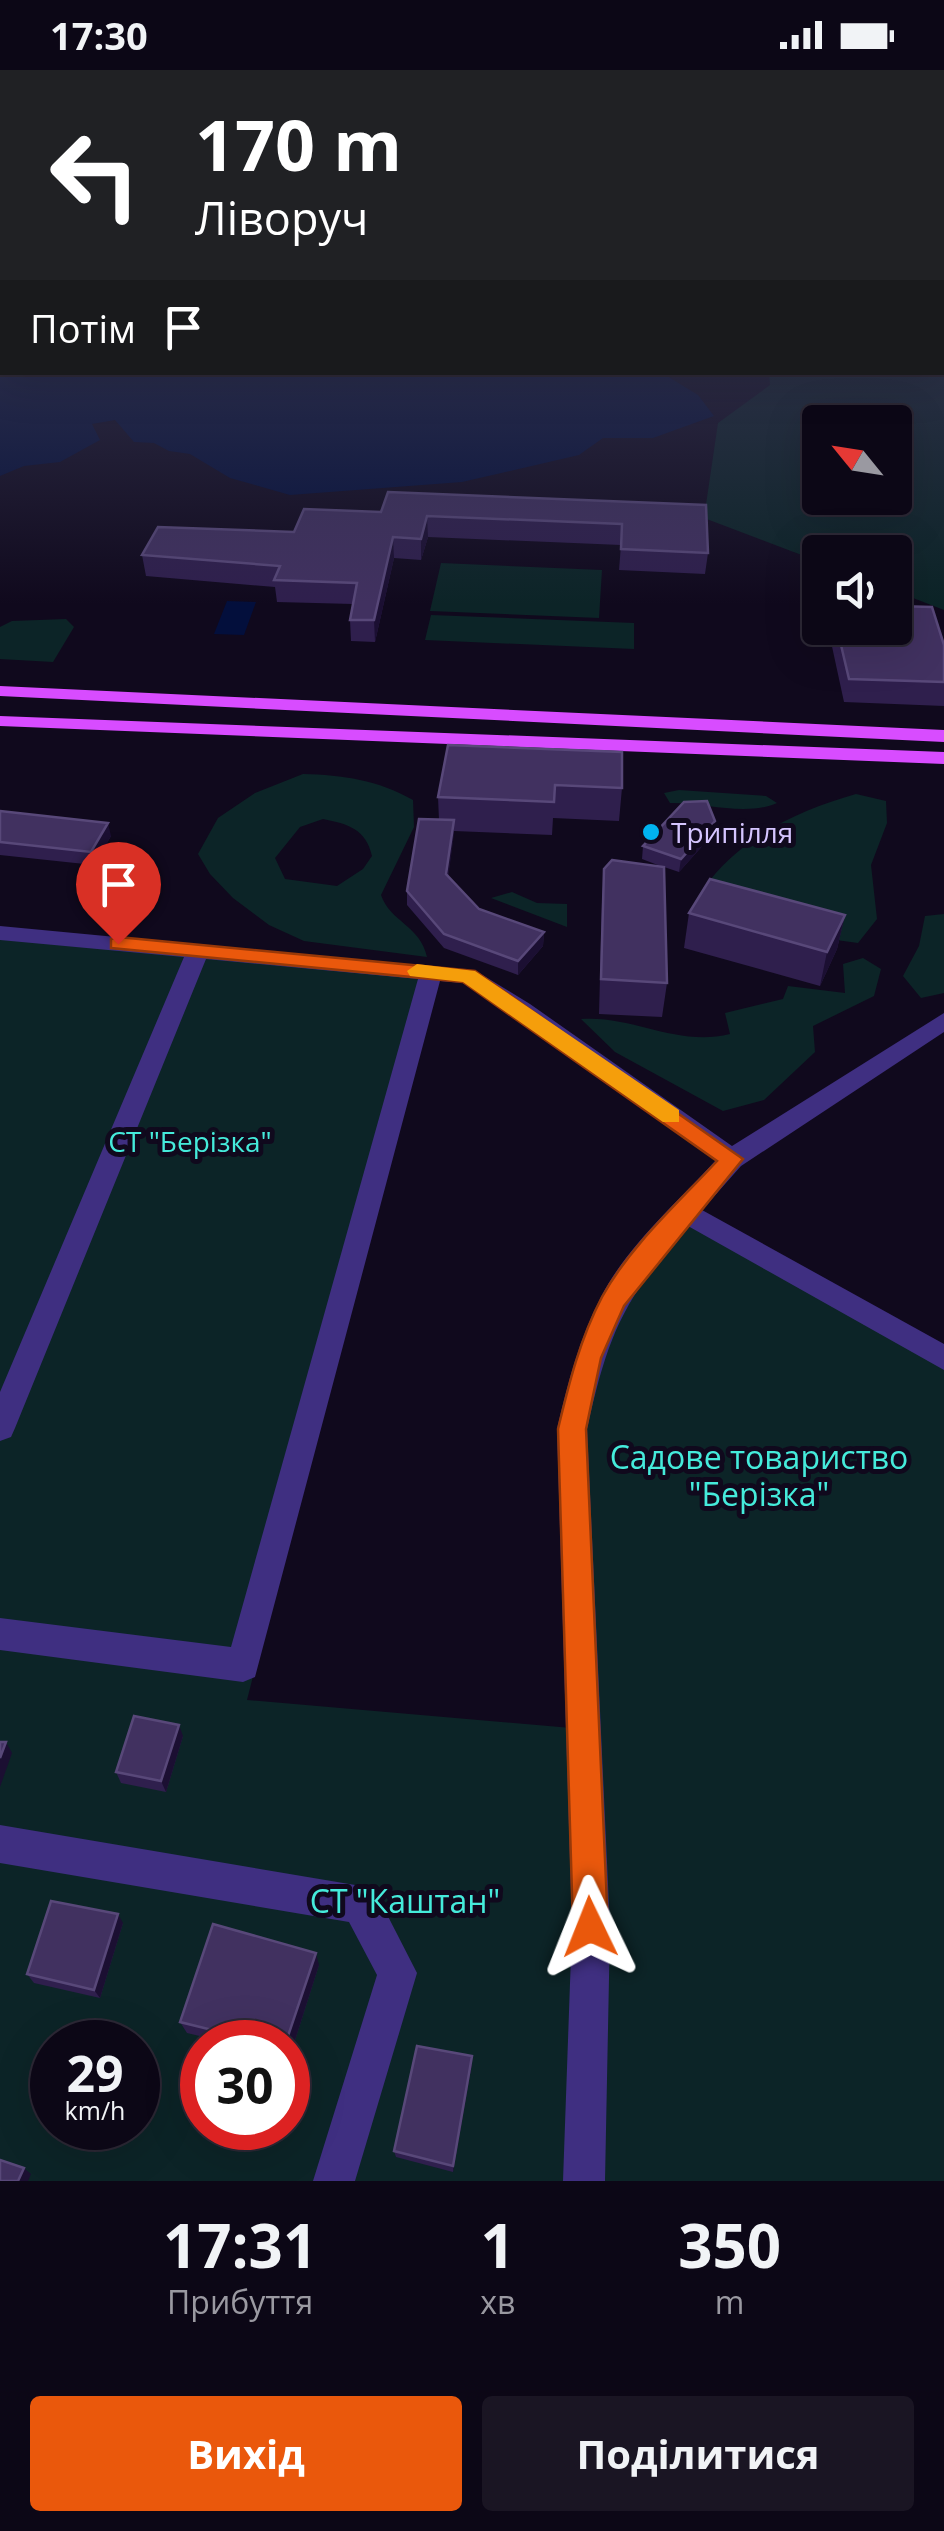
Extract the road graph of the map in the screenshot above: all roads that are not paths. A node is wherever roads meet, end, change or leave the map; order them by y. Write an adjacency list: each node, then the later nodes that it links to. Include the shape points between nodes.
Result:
1 (0, 690): 3 (main road)
2 (0, 721): 4 (main road)
3 (944, 736)
4 (944, 758)
5 (0, 933): 6 (street)
6 (198, 951): 7 (street); 12 (street)
7 (431, 972): 9 (street, via 468,976 522,1009); 13 (street, via 243,1666)
8 (944, 1022): 9 (street)
9 (732, 1159): 10 (street)
10 (686, 1213): 11 (street); 16 (street, via 613,1300 588,1358 572,1429 590,1927)
11 (944, 1358)
12 (0, 1428)
13 (0, 1634)
14 (0, 1844): 15 (street, via 361,1905 397,1974)
15 (334, 2181)
16 (584, 2181)

